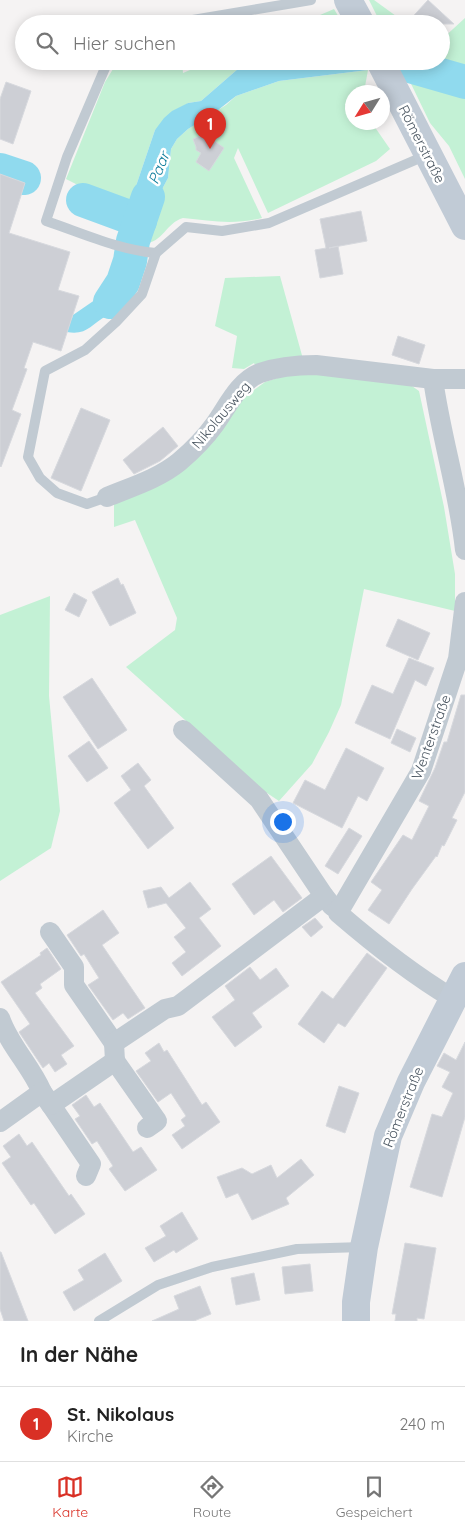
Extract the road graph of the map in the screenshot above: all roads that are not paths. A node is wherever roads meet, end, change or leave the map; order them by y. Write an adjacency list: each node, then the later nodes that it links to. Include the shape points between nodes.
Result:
1 (311, 0): 3 (lane)
2 (348, 0): 4 (main road)
3 (222, 15)
4 (356, 15)
5 (104, 70): 9 (lane, via 67,157 46,221 123,247)
6 (384, 70): 7 (main road, Römerstraße)
7 (428, 154): 8 (main road, Römerstraße); 9 (lane, via 269,223 222,231 186,227)
8 (465, 226)
9 (156, 253): 12 (lane, via 142,294 116,322 85,350 45,371 28,457 40,478 57,493 87,504)
10 (434, 379): 11 (street, Nikolausweg); 12 (street, Nikolausweg, via 299,365 259,373 245,382 230,399 216,424 178,462 153,478); 13 (street, via 438,414 462,518)
11 (465, 379)
12 (107, 497)
13 (465, 550)
14 (465, 602): 17 (street, Wenterstraße, via 458,659 421,771)
15 (183, 730): 16 (street, via 259,799)
16 (324, 896): 17 (street); 21 (street, via 178,1006 165,1009)
17 (338, 913): 19 (street, via 424,981)
18 (50, 932): 21 (street, via 74,967 74,985)
19 (459, 987): 26 (main road, Römerstraße, via 388,1136)
20 (0, 1018): 22 (street)
21 (114, 1052): 22 (street); 23 (street)
22 (47, 1099): 24 (street); 25 (street, via 90,1164)
23 (158, 1120)
24 (0, 1122)
25 (86, 1176)
26 (364, 1247): 27 (lane, via 297,1250 212,1267 158,1285); 28 (main road, Römerstraße)
27 (99, 1321)
28 (356, 1321)

